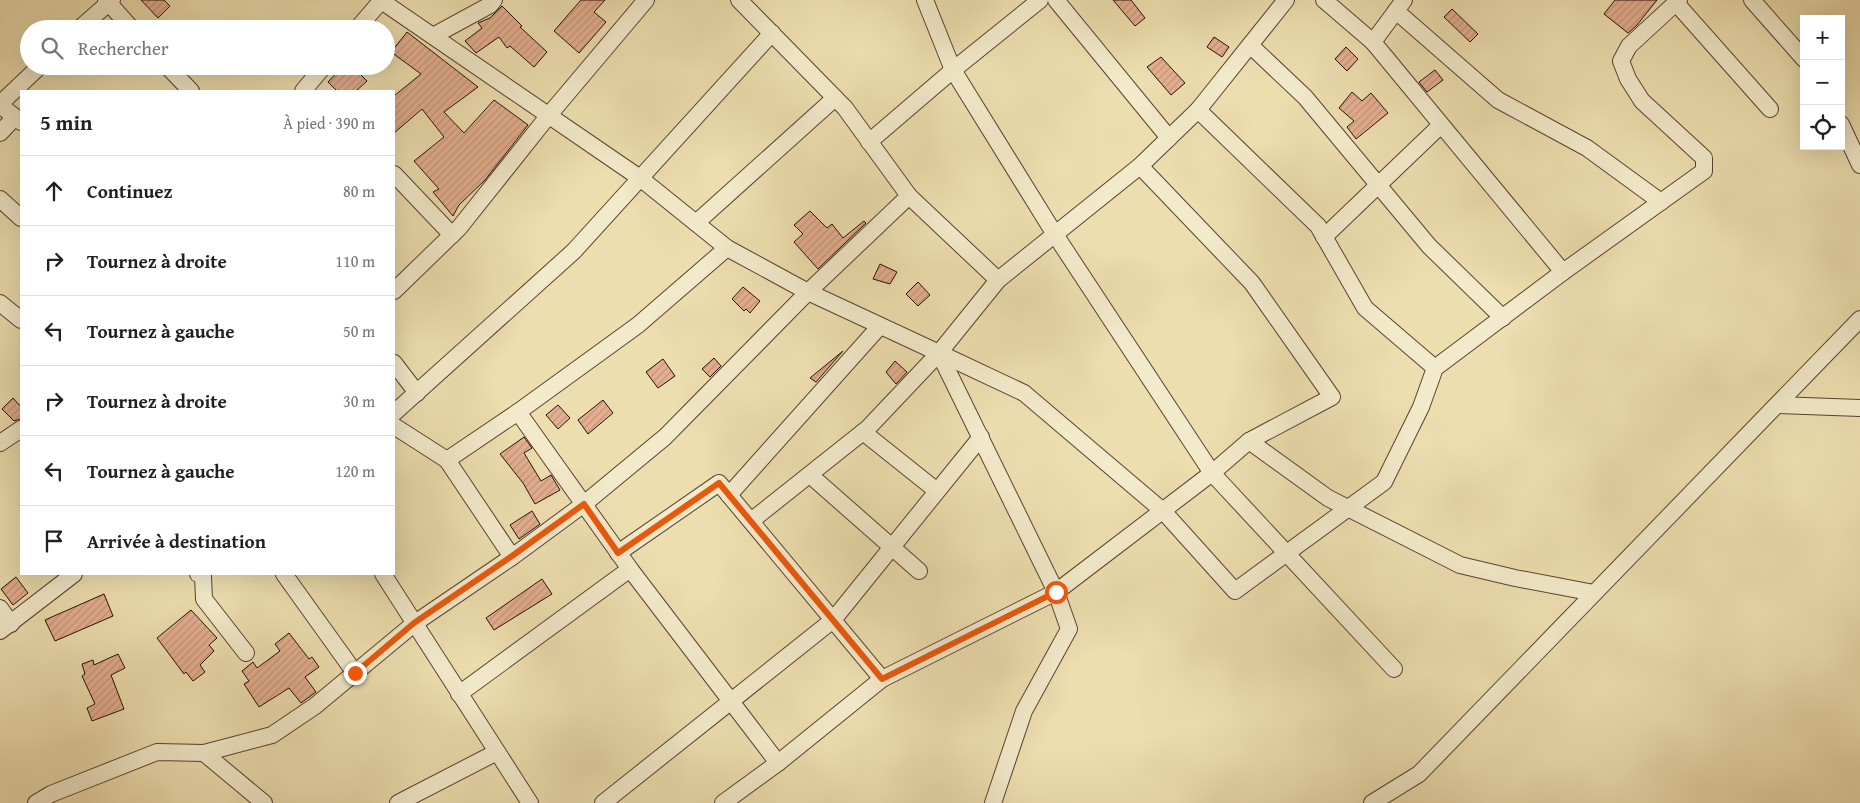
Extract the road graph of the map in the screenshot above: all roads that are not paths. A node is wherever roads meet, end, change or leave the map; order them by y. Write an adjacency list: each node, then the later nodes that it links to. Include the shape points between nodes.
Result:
1 (381, 0): 16 (street); 18 (street)
2 (494, 0): 18 (street)
3 (646, 0): 32 (street)
4 (739, 0): 17 (street)
5 (925, 0): 22 (street)
6 (1040, 0): 22 (street)
7 (1056, 0): 37 (street)
8 (1286, 0): 20 (street)
9 (1324, 0): 19 (street)
10 (1752, 0): 21 (street)
11 (108, 1): 14 (street); 15 (street)
12 (1677, 1): 30 (street); 46 (street, via 1629,46 1621,61 1642,101 1704,158 1704,171)
13 (1400, 5): 19 (street); 46 (street, via 1498,100 1587,148)
14 (88, 20)
15 (124, 20)
16 (364, 20)
17 (772, 33): 28 (street); 42 (street)
18 (433, 36): 32 (street)
19 (1373, 42): 34 (street)
20 (1250, 45): 31 (street); 43 (street, via 1305,97)
21 (1800, 54)
22 (953, 70): 38 (street); 49 (street)
23 (31, 75): 29 (street)
24 (176, 75): 27 (street)
25 (319, 75): 26 (street)
26 (311, 88)
27 (190, 90)
28 (835, 98): 38 (street); 48 (street)
29 (0, 104): 33 (street)
30 (1770, 108)
31 (1198, 110): 37 (street); 51 (street, via 1318,226)
32 (548, 115): 42 (street); 50 (street)
33 (18, 120): 35 (street)
34 (1441, 125): 43 (street); 53 (street)
35 (0, 133)
36 (1845, 133): 39 (street)
37 (1169, 138): 40 (street)
38 (869, 142): 44 (street)
39 (1860, 165)
40 (1140, 166): 49 (street); 74 (street, via 1252,283 1332,397)
41 (395, 175): 50 (street)
42 (640, 178): 48 (street); 65 (street, via 574,251)
43 (1379, 185): 51 (street); 58 (street, via 1429,246)
44 (909, 196): 54 (street); 56 (street)
45 (0, 199): 47 (street)
46 (1661, 202): 53 (street)
47 (20, 217)
48 (696, 223): 52 (street)
49 (1054, 233): 54 (street); 77 (street)
50 (452, 235): 55 (street)
51 (1324, 237): 64 (street, via 1365,308)
52 (727, 248): 56 (street); 69 (street, via 638,324)
53 (1563, 272): 58 (street)
54 (998, 280): 62 (street)
55 (395, 291)
56 (808, 292): 61 (street); 81 (street, via 665,437)
57 (0, 303): 59 (street)
58 (1503, 318): 64 (street)
59 (20, 319)
60 (1860, 319): 66 (street)
61 (880, 326): 62 (street); 80 (street)
62 (939, 353): 72 (street); 73 (street); 83 (street, via 1024,393)
63 (395, 364): 65 (street)
64 (1435, 368): 82 (street, via 1421,407 1384,482)
65 (417, 392): 68 (street)
66 (1776, 405): 67 (street); 96 (street)
67 (1860, 408)
68 (395, 412)
69 (518, 412): 76 (street); 81 (street)
70 (395, 427): 76 (street)
71 (20, 429): 75 (street)
72 (863, 432): 78 (street); 79 (street)
73 (981, 437): 79 (street); 95 (street)
74 (1249, 441): 77 (street); 82 (street, via 1328,498)
75 (0, 443)
76 (447, 460): 88 (street)
77 (1212, 474): 83 (street); 87 (street)
78 (810, 475): 84 (street); 85 (street)
79 (937, 491): 85 (street)
80 (730, 495): 84 (street); 86 (street, via 719,483)
81 (584, 504): 86 (street); 88 (street)
82 (1348, 508): 87 (street); 96 (street, via 1460,565)
83 (1163, 511): 87 (street, via 1235,591); 95 (street)
84 (751, 521): 98 (street)
85 (892, 548): 90 (street); 98 (street)
86 (618, 553): 89 (street)
87 (1286, 554): 102 (street)
88 (512, 556): 99 (street)
89 (630, 569): 105 (street); 106 (street)
90 (918, 571)
91 (73, 575): 100 (street)
92 (204, 575): 101 (street, via 204,599)
93 (285, 575): 103 (street)
94 (384, 575): 99 (street)
95 (1056, 592): 104 (street); 116 (street, via 1069,629 1024,711)
96 (1594, 593): 117 (street, via 1419,774)
97 (0, 608): 100 (street)
98 (833, 620): 104 (street); 106 (street)
99 (414, 623): 103 (street); 105 (street)
100 (6, 627)
101 (246, 653)
102 (1394, 668)
103 (355, 673): 108 (street, via 272,735)
104 (882, 679): 109 (street)
105 (459, 694): 107 (street)
106 (731, 701): 109 (street); 114 (street)
107 (497, 752): 112 (street); 113 (street)
108 (204, 753): 110 (street, via 157,752); 111 (street)
109 (778, 763): 115 (street)
110 (38, 802)
111 (264, 803)
112 (398, 803)
113 (530, 803)
114 (603, 803)
115 (723, 803)
116 (993, 803)
117 (1372, 803)

